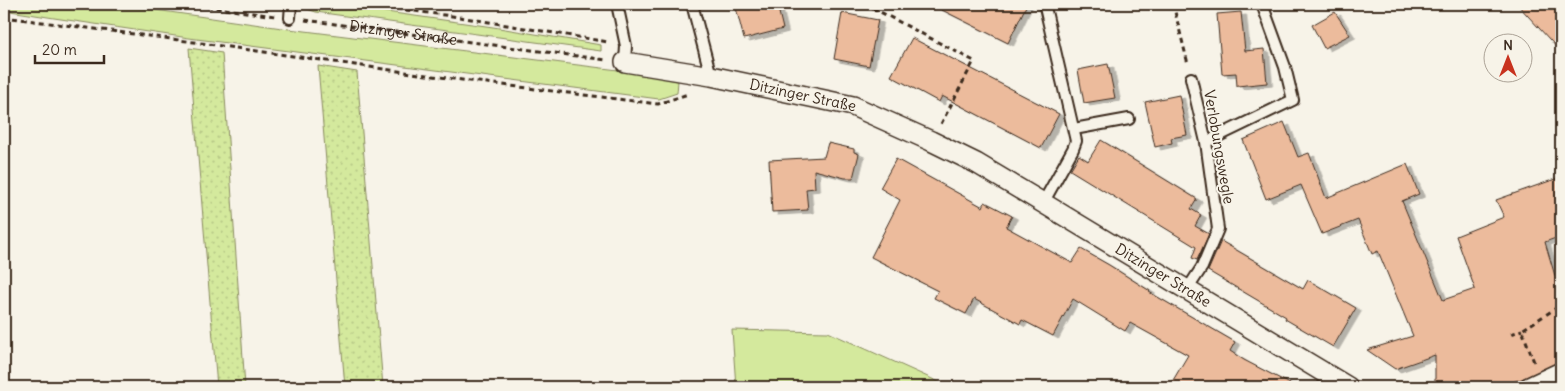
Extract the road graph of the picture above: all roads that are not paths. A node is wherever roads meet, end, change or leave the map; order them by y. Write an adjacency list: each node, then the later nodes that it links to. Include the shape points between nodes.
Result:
1 (291, 4): 6 (lane)
2 (617, 4): 7 (lane)
3 (692, 4): 8 (lane)
4 (1262, 4): 12 (lane, via 1285,67 1293,100)
5 (1045, 7): 11 (lane)
6 (290, 18)
7 (625, 54): 8 (street, Ditzinger Straße)
8 (707, 75): 13 (street, Ditzinger Straße, via 853,106 976,163)
9 (1191, 78): 12 (lane, Verlobungswegle)
10 (1129, 119): 11 (lane)
11 (1074, 129): 13 (lane, via 1076,141 1073,149)
12 (1206, 142): 14 (lane, Verlobungswegle, via 1218,230 1202,267)
13 (1043, 203): 14 (street, Ditzinger Straße)
14 (1187, 290): 17 (street, Ditzinger Straße)
15 (1561, 372): 16 (street)
16 (1535, 384)
17 (1348, 387)

